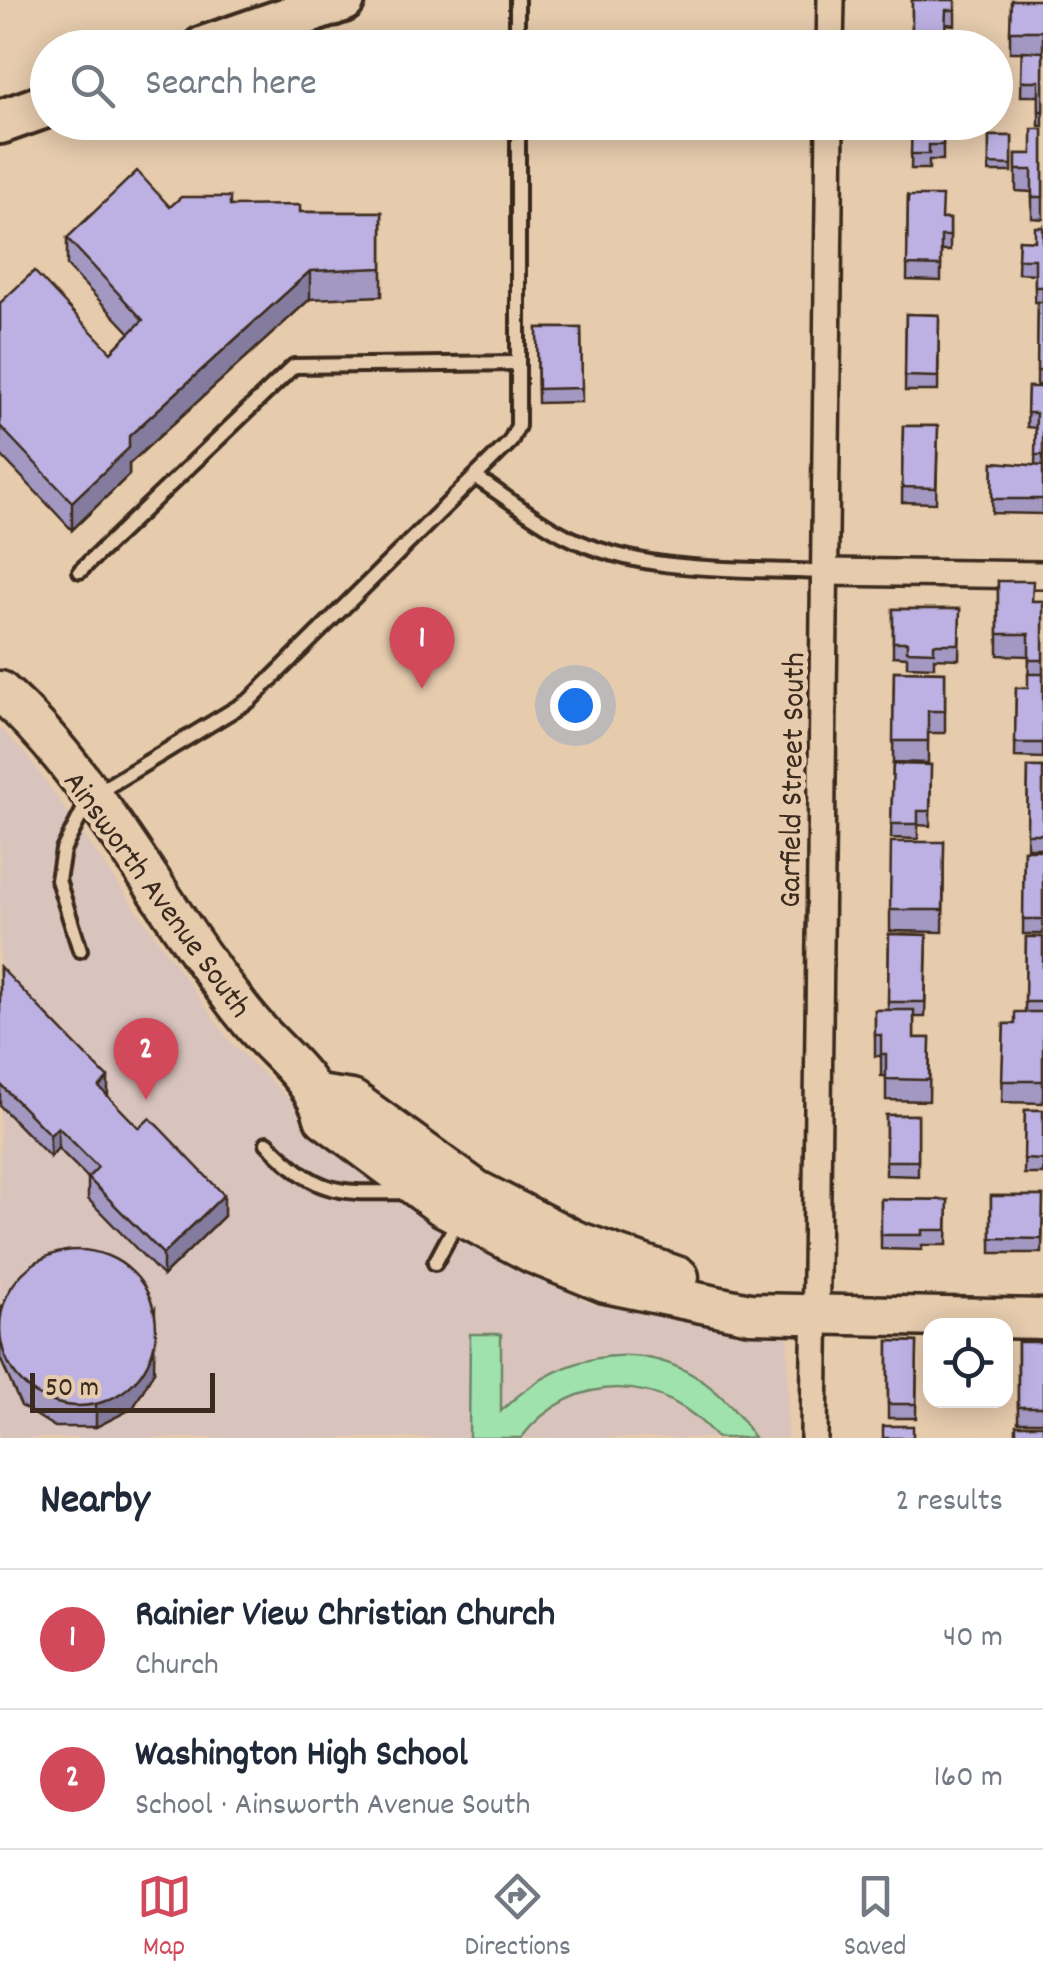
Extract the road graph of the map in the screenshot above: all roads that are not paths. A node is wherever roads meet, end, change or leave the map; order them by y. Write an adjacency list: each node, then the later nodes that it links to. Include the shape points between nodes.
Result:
1 (343, 0): 4 (main road)
2 (517, 0): 5 (lane)
3 (831, 0): 6 (street)
4 (256, 30)
5 (518, 30)
6 (830, 30)
7 (30, 111): 8 (main road)
8 (0, 122)
9 (518, 140): 11 (lane)
10 (830, 140): 14 (street, Garfield Street South)
11 (518, 362): 12 (lane, via 518,426); 13 (lane, via 294,366)
12 (475, 477): 14 (lane, via 566,536 614,556); 17 (lane, via 250,700)
13 (80, 571)
14 (824, 572): 15 (street); 24 (street, Garfield Street South)
15 (1043, 575)
16 (0, 691): 17 (street, Ainsworth Avenue South)
17 (90, 797): 18 (lane, via 62,850 58,880); 19 (street, Ainsworth Avenue South, via 250,1021)
18 (80, 950)
19 (318, 1095): 21 (street, Ainsworth Avenue South, via 324,1118); 24 (street, Ainsworth Avenue South, via 352,1100 476,1190 576,1241 656,1272 766,1297)
20 (267, 1143): 21 (lane, via 301,1178 348,1193)
21 (424, 1192): 22 (street, Ainsworth Avenue South)
22 (460, 1216): 23 (lane); 24 (street, Ainsworth Avenue South, via 605,1283 750,1313)
23 (436, 1263)
24 (816, 1316): 25 (street, Ainsworth Avenue South); 26 (street, Garfield Street South)
25 (1043, 1320)
26 (814, 1438)

